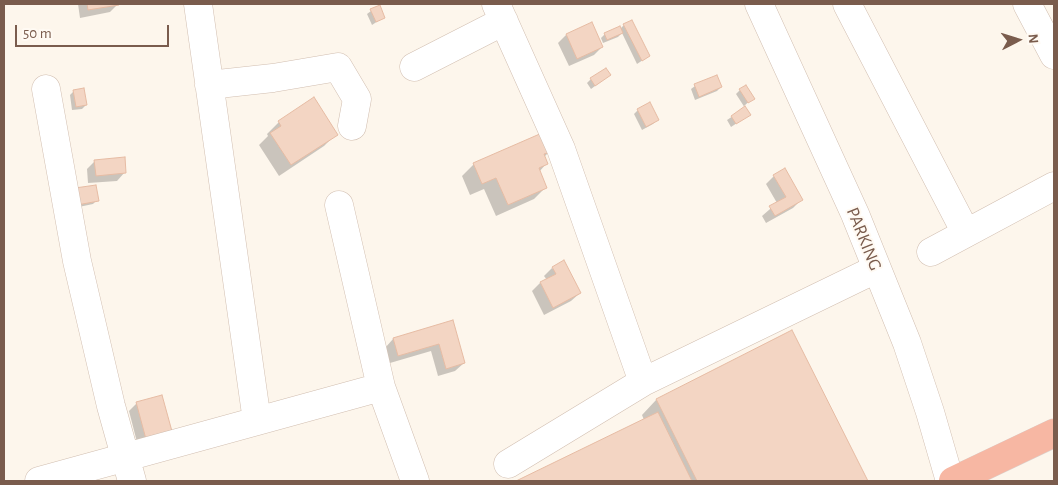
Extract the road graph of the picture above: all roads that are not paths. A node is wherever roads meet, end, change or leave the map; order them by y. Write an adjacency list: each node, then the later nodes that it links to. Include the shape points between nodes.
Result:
1 (198, 4): 8 (street)
2 (759, 4): 15 (street, PARKING, via 855,214)
3 (847, 4): 13 (street)
4 (1027, 4): 6 (street)
5 (500, 13): 7 (street); 16 (street, via 561,149)
6 (1054, 55)
7 (414, 67)
8 (209, 85): 10 (street, via 338,67 357,99); 18 (street)
9 (46, 89): 21 (street, via 77,261)
10 (352, 126)
11 (1054, 186): 13 (street)
12 (339, 205): 17 (street)
13 (966, 233): 14 (street)
14 (931, 252)
15 (876, 269): 16 (street); 24 (street, PARKING, via 907,343)
16 (643, 382): 20 (street)
17 (382, 386): 18 (street); 23 (street)
18 (257, 421): 21 (street)
19 (1054, 433): 24 (highway)
20 (508, 464)
21 (129, 469): 22 (street)
22 (39, 481)
23 (415, 481)
24 (951, 481)

